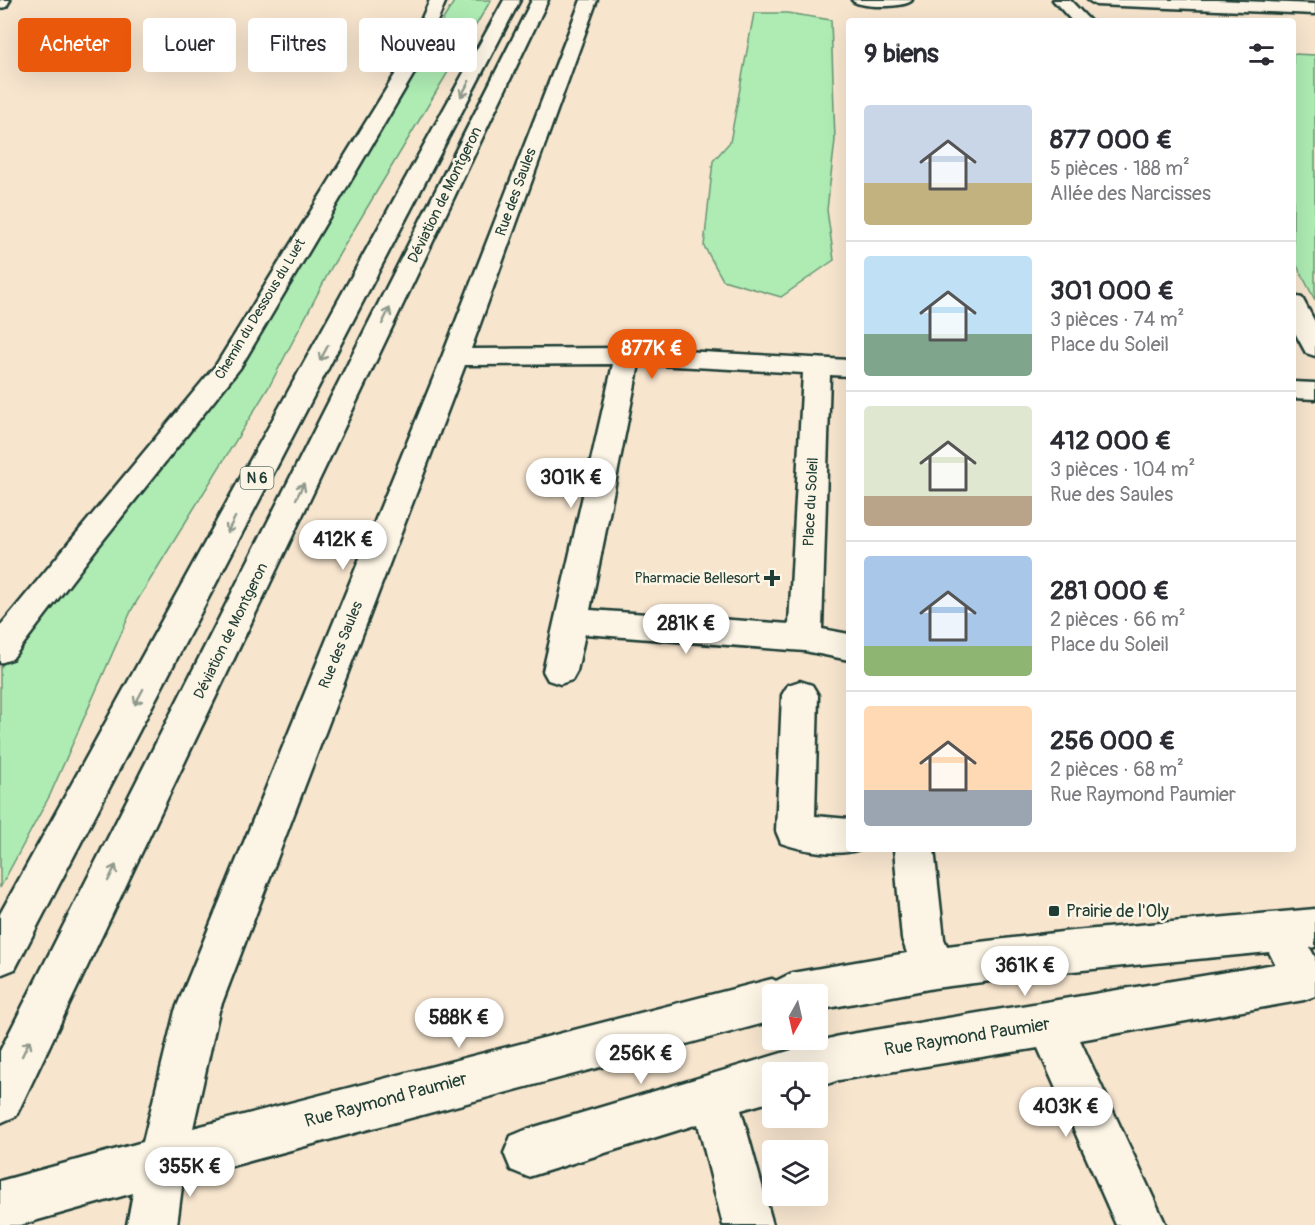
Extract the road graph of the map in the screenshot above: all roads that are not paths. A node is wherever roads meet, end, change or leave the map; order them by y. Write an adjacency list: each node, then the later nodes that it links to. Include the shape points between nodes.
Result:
1 (438, 0): 22 (street, Chemin du Dessous du Luet, via 410,65 227,368)
2 (513, 0): 28 (street, Déviation de Montgeron / N 6, one-way to 28)
3 (540, 0): 37 (street, Déviation de Montgeron, one-way to 3)
4 (589, 0): 14 (street, Rue des Saules)
5 (860, 0): 6 (street)
6 (904, 0)
7 (1061, 0): 10 (street)
8 (1096, 0): 9 (street)
9 (1315, 9)
10 (1078, 18)
11 (1297, 317): 12 (street)
12 (1315, 348)
13 (628, 356): 14 (street); 15 (street); 19 (street)
14 (455, 357): 39 (street, Rue des Saules, via 197,1011)
15 (817, 366): 16 (street); 20 (street, Place du Soleil)
16 (846, 368)
17 (1296, 390): 18 (street)
18 (1315, 391)
19 (571, 621): 20 (street); 23 (street)
20 (805, 638): 21 (street)
21 (846, 645)
22 (0, 650)
23 (560, 671)
24 (800, 695): 25 (street, via 795,831)
25 (846, 836)
26 (914, 852): 29 (street, via 923,939)
27 (1298, 929): 29 (street, Rue Raymond Paumier, via 1062,951); 30 (street, Rue Raymond Paumier)
28 (0, 955)
29 (934, 968): 31 (street, Rue Raymond Paumier)
30 (1310, 982): 33 (street, Rue Raymond Paumier)
31 (828, 987)
32 (762, 1003): 39 (street, Rue Raymond Paumier)
33 (1050, 1024): 34 (street, Rue Raymond Paumier); 43 (street)
34 (825, 1062)
35 (762, 1081): 36 (street)
36 (714, 1096): 38 (street); 42 (street)
37 (0, 1100)
38 (528, 1153)
39 (162, 1161): 40 (street, Rue Raymond Paumier); 41 (street, Rue des Saules)
40 (0, 1206)
41 (152, 1225)
42 (748, 1225)
43 (1141, 1225)

